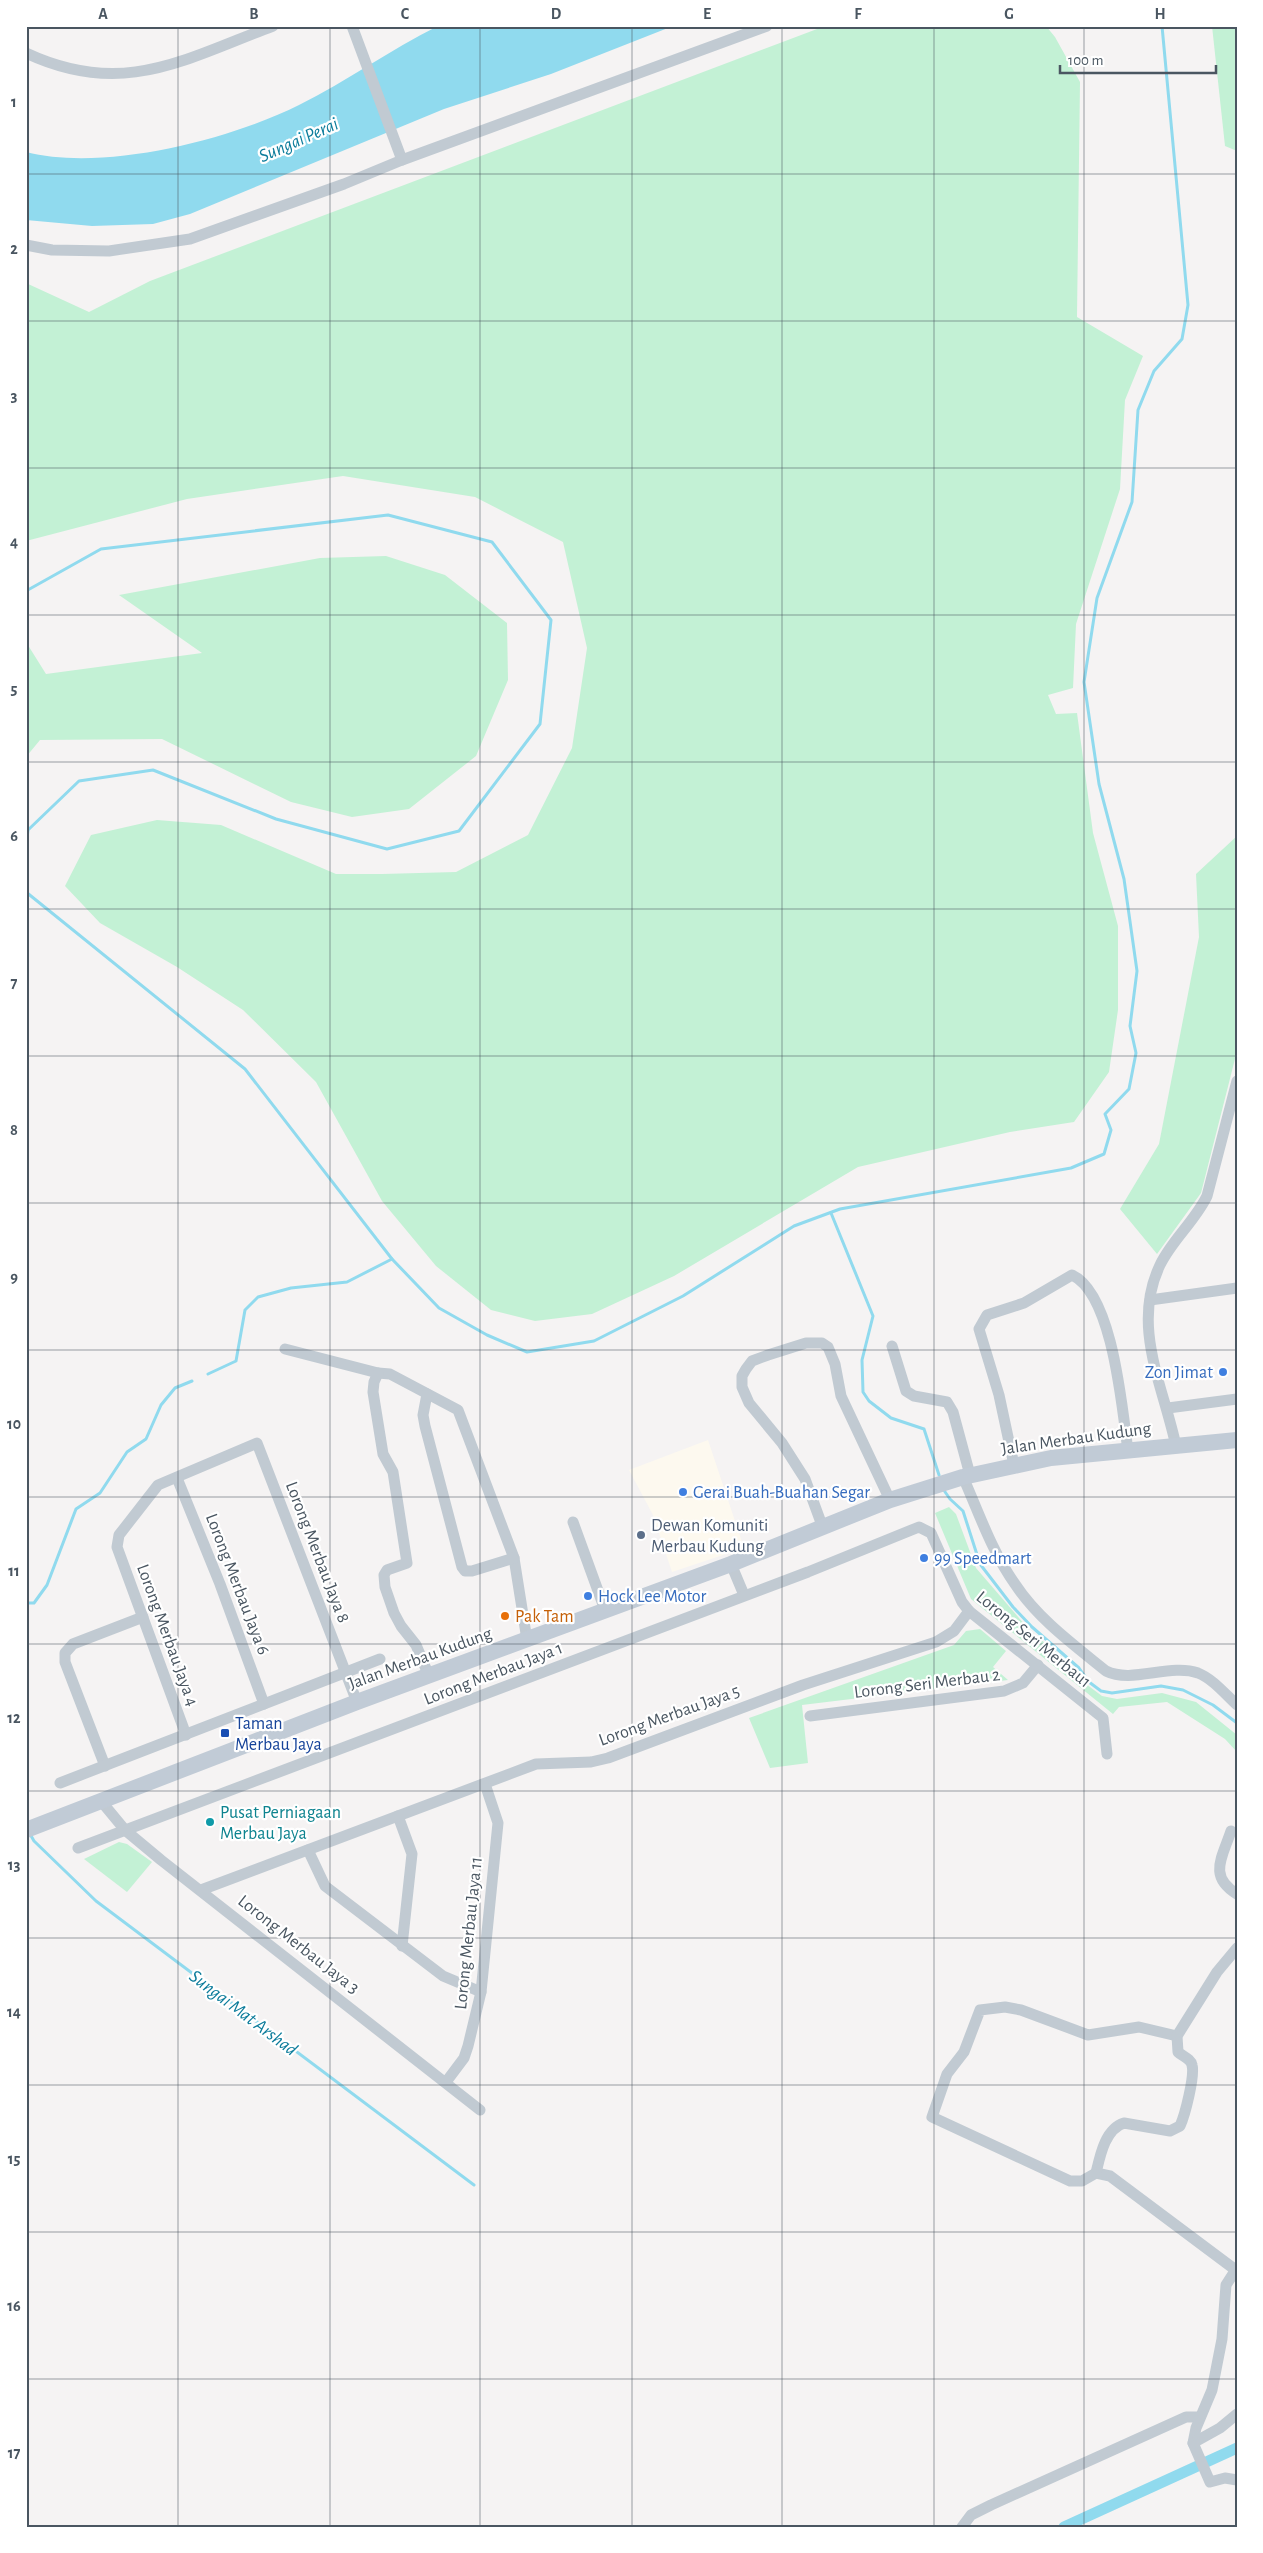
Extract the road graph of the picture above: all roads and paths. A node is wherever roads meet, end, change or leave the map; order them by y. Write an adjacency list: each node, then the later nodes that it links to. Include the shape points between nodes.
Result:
1 (273, 26): 4 (street, via 153,71 123,75 69,68)
2 (352, 26): 5 (street)
3 (767, 26): 5 (street)
4 (26, 53)
5 (402, 160): 6 (street, via 190,239 109,251 52,250)
6 (26, 245)
7 (1237, 1081): 9 (street, via 1207,1196 1165,1256)
8 (1237, 1288): 9 (street)
9 (1150, 1300): 15 (street, via 1147,1318 1149,1346)
10 (892, 1346): 20 (street, via 906,1391 914,1396 947,1402 950,1407)
11 (285, 1349): 12 (street)
12 (378, 1373): 13 (street, via 390,1374); 36 (street, via 373,1392 382,1454 393,1472 406,1563 394,1565 385,1572 385,1587 398,1620 416,1645)
13 (427, 1394): 26 (street, via 454,1406 462,1416); 26 (street, via 423,1415 425,1426 462,1567 465,1571 472,1571)
14 (1237, 1399): 15 (street)
15 (1168, 1408): 17 (street)
16 (1237, 1440): 17 (main road, Jalan Merbau Kudung)
17 (1176, 1446): 18 (main road, Jalan Merbau Kudung)
18 (1128, 1450): 19 (main road, Jalan Merbau Kudung); 19 (street, via 1115,1364 1100,1308 1080,1279 1072,1275 1024,1304 987,1315 980,1329)
19 (1014, 1465): 20 (main road, Jalan Merbau Kudung)
20 (967, 1476): 22 (main road, Jalan Merbau Kudung); 39 (street, via 993,1547 1015,1585 1048,1622 1115,1675 1168,1671 1198,1673)
21 (177, 1478): 31 (street, Lorong Merbau Jaya 4, via 158,1485 119,1536 117,1547); 35 (street, Lorong Merbau Jaya 8, via 257,1443); 38 (street, Lorong Merbau Jaya 6)
22 (890, 1500): 25 (main road, Jalan Merbau Kudung); 25 (street, via 841,1396 836,1364 828,1347 822,1343 806,1343 752,1361 742,1376 742,1387 749,1403 782,1443 805,1479)
23 (573, 1522): 29 (street)
24 (918, 1527): 28 (street, Lorong Merbau Jaya 1); 30 (street, Lorong Seri Merbau1, via 931,1533 962,1602)
25 (823, 1528): 27 (main road, Jalan Merbau Kudung)
26 (514, 1558): 32 (street)
27 (732, 1564): 28 (street); 29 (main road, Jalan Merbau Kudung)
28 (744, 1595): 49 (street, Lorong Merbau Jaya 1)
29 (605, 1610): 32 (main road, Jalan Merbau Kudung)
30 (970, 1611): 34 (street, Lorong Seri Merbau1); 45 (street, Lorong Merbau Jaya 5, via 954,1631 936,1642 803,1685 608,1758 591,1762 536,1764)
31 (143, 1617): 41 (street, Lorong Merbau Jaya 4); 43 (street, via 73,1644 65,1653)
32 (527, 1640): 36 (main road, Jalan Merbau Kudung)
33 (380, 1659): 35 (street)
34 (1038, 1665): 40 (street, Lorong Seri Merbau 2, via 1023,1683 1004,1691); 42 (street, Lorong Seri Merbau1, via 1103,1718)
35 (346, 1673): 37 (street, Lorong Merbau Jaya 8); 38 (street)
36 (429, 1676): 37 (main road, Jalan Merbau Kudung)
37 (357, 1702): 46 (main road, Jalan Merbau Kudung)
38 (264, 1704): 41 (street)
39 (1237, 1705)
40 (810, 1716)
41 (186, 1734): 43 (street)
42 (1107, 1754)
43 (105, 1766): 44 (street)
44 (60, 1783)
45 (484, 1784): 47 (street, Lorong Merbau Jaya 5); 59 (street, Lorong Merbau Jaya 11, via 498,1823)
46 (100, 1801): 48 (main road, Jalan Merbau Kudung); 49 (street, Lorong Merbau Jaya 3)
47 (398, 1816): 53 (street, Lorong Merbau Jaya 5); 57 (street, via 412,1854)
48 (28, 1829)
49 (125, 1830): 51 (street, Lorong Merbau Jaya 1); 55 (street, Lorong Merbau Jaya 3)
50 (1231, 1831): 52 (street)
51 (78, 1848)
52 (1226, 1849): 54 (street); 56 (street, via 1220,1877 1222,1883)
53 (308, 1850): 55 (street, Lorong Merbau Jaya 5); 57 (street, via 325,1886)
54 (1237, 1853)
55 (201, 1890): 61 (street, Lorong Merbau Jaya 3)
56 (1237, 1894)
57 (402, 1946): 59 (street, via 443,1976)
58 (1237, 1948): 60 (street, via 1217,1972)
59 (481, 1992): 61 (street, Lorong Merbau Jaya 11, via 464,2058)
60 (1177, 2036): 63 (street, via 1178,2052 1190,2060 1192,2068 1188,2102 1180,2126 1170,2131 1124,2123 1118,2126 1108,2136); 63 (street, via 1139,2026 1088,2035 1021,2010 1005,2007 980,2010 964,2052 947,2074 932,2117 1070,2181 1082,2180)
61 (446, 2082): 62 (street, Lorong Merbau Jaya 3)
62 (480, 2110)
63 (1096, 2173): 64 (street, via 1110,2176)
64 (1236, 2271): 66 (street, via 1226,2285 1222,2339 1212,2390)
65 (1237, 2414): 67 (street)
66 (1200, 2417): 67 (street); 69 (street, via 1186,2417 1000,2501 971,2515)
67 (1195, 2446): 68 (street, via 1210,2482 1226,2478)
68 (1237, 2480)
69 (962, 2527)

